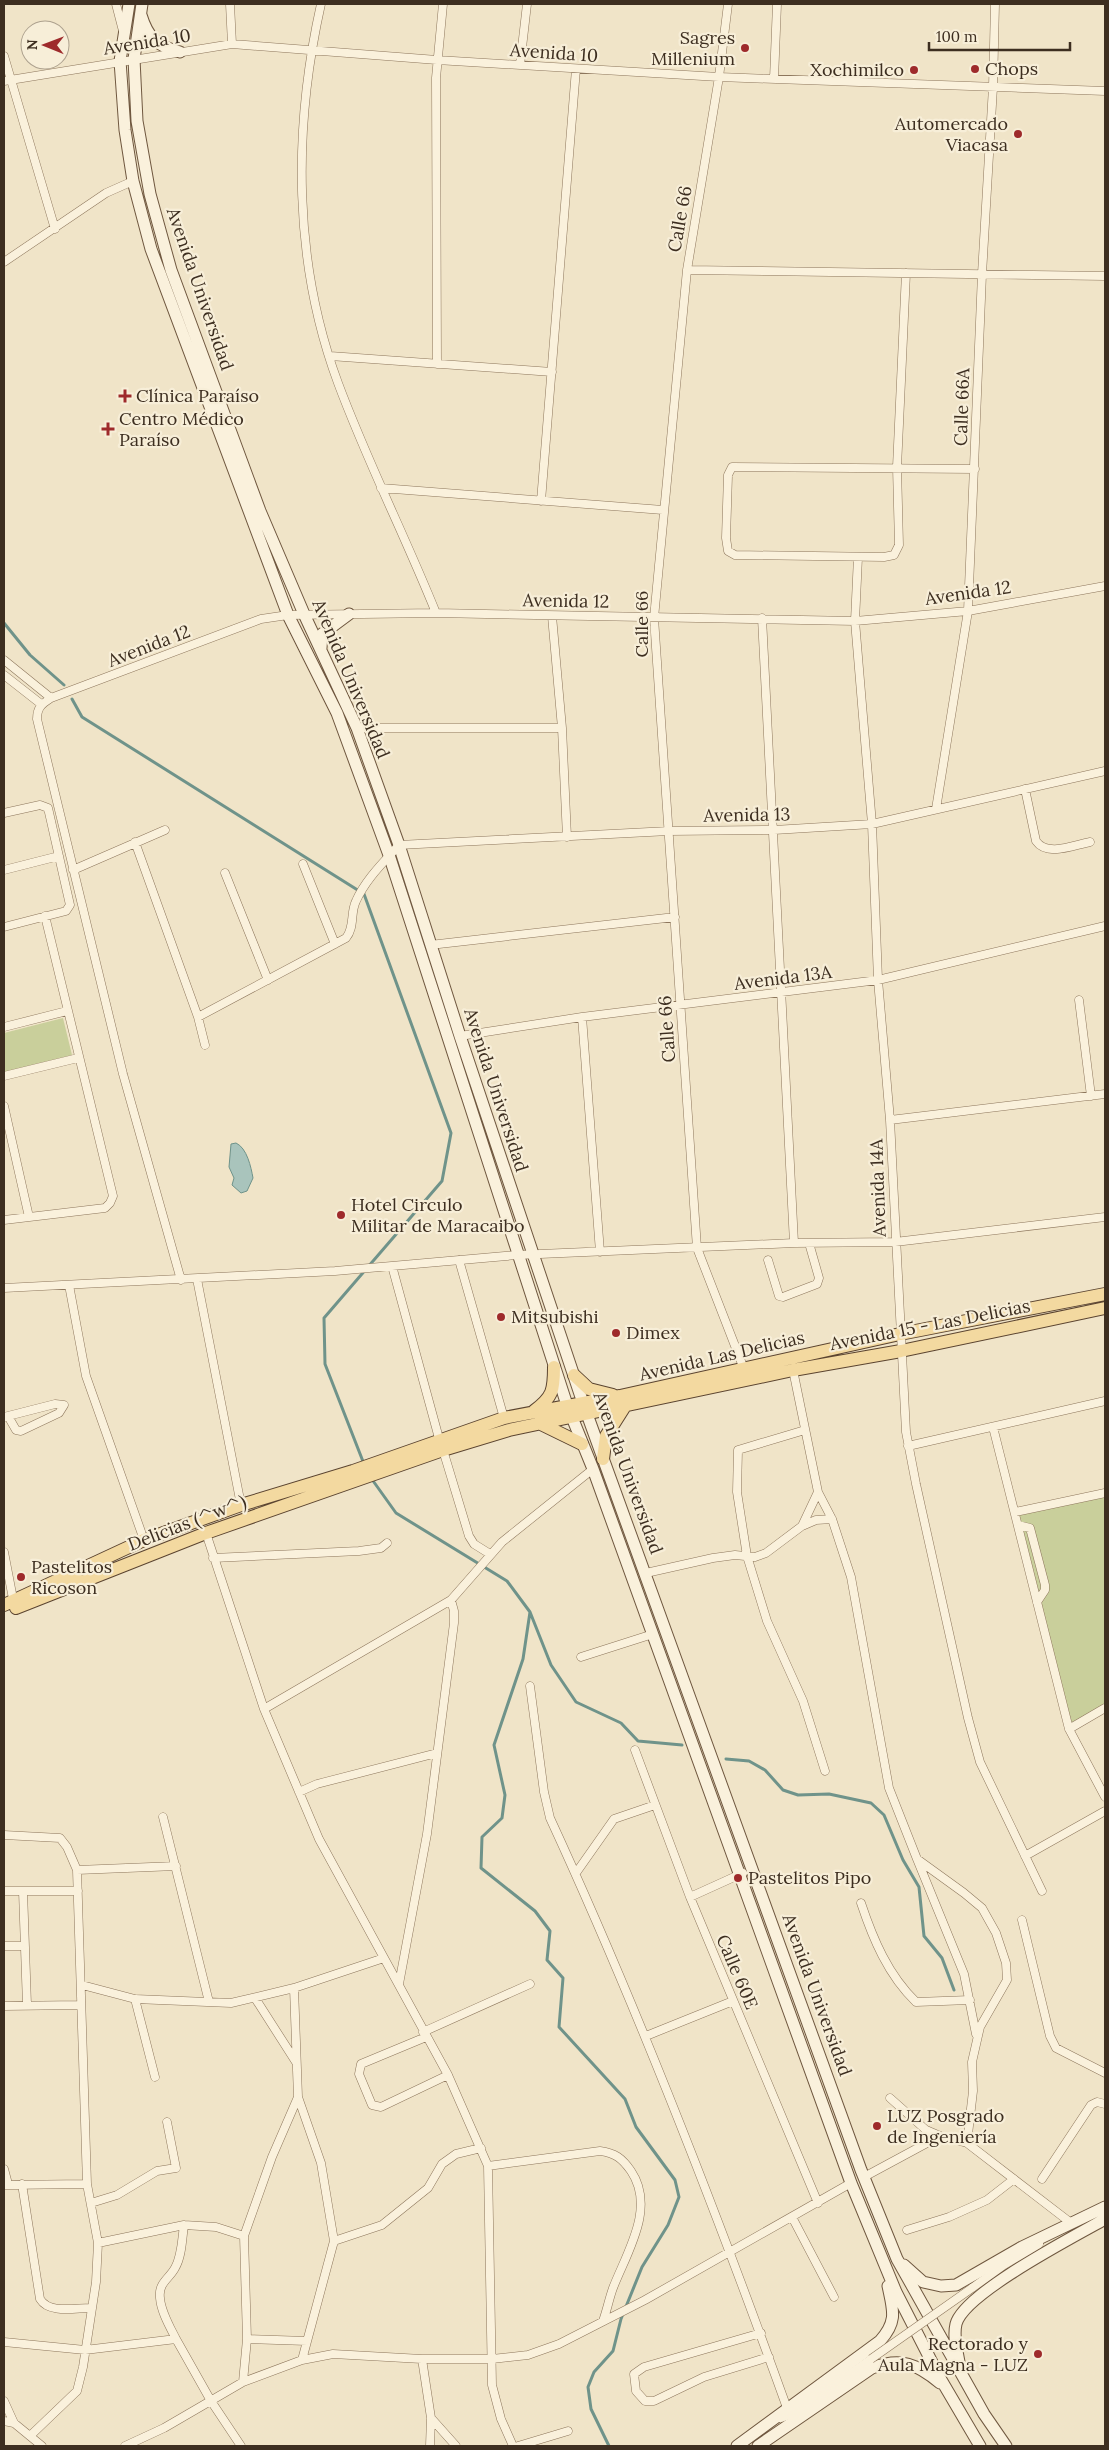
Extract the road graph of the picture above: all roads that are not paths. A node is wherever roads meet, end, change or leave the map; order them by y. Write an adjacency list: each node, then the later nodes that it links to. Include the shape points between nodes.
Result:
1 (116, 4): 11 (street)
2 (129, 4): 11 (street, Avenida Universidad)
3 (230, 4): 12 (street)
4 (321, 4): 13 (street)
5 (443, 4): 17 (street)
6 (527, 4): 19 (street)
7 (728, 4): 21 (street, Calle 66)
8 (777, 4): 22 (street)
9 (995, 4): 24 (street, Calle 66A)
10 (141, 8): 14 (street, via 145,28 156,43); 16 (street, Avenida Universidad)
11 (124, 31): 18 (street, Avenida Universidad)
12 (232, 44): 13 (street, Avenida 10); 14 (street, Avenida 10)
13 (311, 50): 17 (street, Avenida 10); 33 (street, via 300,169 304,224 318,313)
14 (180, 52): 16 (street, Avenida 10)
15 (4, 56): 23 (street)
16 (134, 59): 18 (street, Avenida 10); 46 (street, Avenida Universidad, via 137,121 150,194 172,270 260,510)
17 (437, 60): 19 (street, Avenida 10); 34 (street)
18 (120, 61): 23 (street, Avenida 10); 26 (street, Avenida Universidad)
19 (520, 65): 20 (street, Avenida 10)
20 (576, 69): 21 (street, Avenida 10); 35 (street)
21 (719, 77): 22 (street, Avenida 10); 29 (street, Calle 66)
22 (774, 79): 24 (street, Avenida 10)
23 (7, 80): 27 (street)
24 (993, 86): 25 (street, Avenida 10); 31 (street, Calle 66A)
25 (1105, 91)
26 (133, 181): 27 (street, via 106,193); 45 (street, Avenida Universidad, via 151,248)
27 (55, 229): 28 (street)
28 (4, 262)
29 (687, 270): 30 (street); 40 (street, Calle 66)
30 (906, 273): 31 (street); 36 (street)
31 (982, 274): 32 (street); 37 (street, Calle 66A)
32 (1105, 276)
33 (330, 356): 34 (street); 38 (street)
34 (437, 364): 35 (street)
35 (552, 372): 39 (street)
36 (898, 467): 37 (street); 41 (street, via 899,545 894,555 884,558); 41 (street, via 732,467 728,475 728,551 735,555)
37 (976, 469): 43 (street, Calle 66A)
38 (381, 488): 39 (street); 44 (street)
39 (541, 501): 40 (street)
40 (663, 510): 49 (street, Calle 66)
41 (858, 556): 51 (street)
42 (1105, 586): 43 (street, Avenida 12)
43 (968, 610): 51 (street, Avenida 12); 61 (street, Calle 66A)
44 (436, 613): 47 (street, Avenida 12); 48 (street, Avenida 12)
45 (288, 614): 46 (street, Avenida 12); 55 (street, Avenida 12, via 261,619); 71 (street, Avenida Universidad, via 337,713)
46 (304, 614): 47 (street, Avenida 12); 52 (street, Avenida Universidad)
47 (349, 614): 52 (street, via 322,634)
48 (552, 616): 49 (street, Avenida 12); 58 (street)
49 (654, 618): 50 (street, Avenida 12); 66 (street, Calle 66)
50 (762, 618): 51 (street, Avenida 12); 65 (street)
51 (855, 621): 63 (street)
52 (321, 650): 57 (street, Avenida Universidad)
53 (4, 660): 55 (street)
54 (4, 675): 56 (street)
55 (51, 698): 56 (street, Avenida 12)
56 (41, 704): 75 (street, via 36,719)
57 (357, 728): 58 (street); 70 (street, Avenida Universidad)
58 (562, 728): 67 (street)
59 (1105, 771): 60 (street, Avenida 13)
60 (1025, 789): 61 (street, Avenida 13); 69 (street, via 1040,848 1049,850)
61 (936, 809): 63 (street, Avenida 13)
62 (4, 813): 72 (street, via 40,805 48,808)
63 (872, 824): 65 (street, Avenida 13); 84 (street)
64 (165, 830): 68 (street)
65 (774, 830): 66 (street, Avenida 13); 85 (street)
66 (669, 831): 67 (street, Avenida 13); 78 (street, Calle 66)
67 (567, 837): 70 (street, Avenida 13)
68 (135, 842): 75 (street); 89 (street)
69 (1090, 842)
70 (399, 845): 71 (street); 82 (street, Avenida Universidad)
71 (389, 855): 81 (street, via 355,902 351,932); 108 (street, Avenida Universidad)
72 (59, 856): 74 (street); 77 (street, via 70,905 66,911)
73 (303, 864): 81 (street)
74 (4, 870)
75 (74, 870): 114 (street, via 123,1074)
76 (225, 873): 83 (street)
77 (45, 916): 80 (street); 88 (street)
78 (674, 917): 82 (street); 87 (street, Calle 66)
79 (1105, 926): 84 (street, Avenida 13A)
80 (4, 927)
81 (335, 944): 83 (street)
82 (430, 945): 92 (street, Avenida Universidad)
83 (268, 980): 89 (street)
84 (878, 980): 85 (street, Avenida 13A); 99 (street)
85 (782, 993): 87 (street, Avenida 13A); 104 (street)
86 (1078, 1000): 97 (street)
87 (681, 1006): 90 (street, Avenida 13A); 106 (street, Calle 66)
88 (67, 1011): 91 (street); 94 (street)
89 (198, 1017): 93 (street)
90 (582, 1017): 92 (street, Avenida 13A); 107 (street)
91 (4, 1027)
92 (460, 1036): 109 (street, Avenida Universidad)
93 (205, 1045)
94 (78, 1058): 95 (street); 100 (street, via 113,1196 105,1208)
95 (4, 1076)
96 (1105, 1094): 97 (street, Avenida 14A)
97 (1091, 1096): 99 (street, Avenida 14A)
98 (4, 1106): 100 (street)
99 (890, 1120): 103 (street, Avenida 14A)
100 (29, 1217): 102 (street)
101 (1105, 1217): 103 (street)
102 (4, 1220)
103 (895, 1242): 105 (street); 119 (street, Avenida 14A)
104 (794, 1243): 105 (street); 106 (street)
105 (809, 1243): 111 (street, via 819,1278 817,1284 783,1298 779,1296)
106 (697, 1248): 107 (street); 122 (street, Calle 66)
107 (600, 1252): 109 (street)
108 (517, 1255): 109 (street); 110 (street); 121 (street, Avenida Universidad)
109 (533, 1255): 124 (street, Avenida Universidad)
110 (459, 1260): 112 (street); 130 (street)
111 (768, 1260)
112 (390, 1266): 113 (street); 135 (street)
113 (197, 1279): 114 (street); 142 (street)
114 (181, 1280): 115 (street)
115 (69, 1285): 116 (street); 148 (street, via 86,1376)
116 (4, 1288)
117 (1105, 1294): 119 (main road, Avenida Las Delicias)
118 (1105, 1308): 120 (main road, Avenida 15 - Las Delicias)
119 (900, 1334): 120 (street, Avenida 14A); 122 (main road, Avenida Las Delicias)
120 (901, 1351): 123 (main road, Avenida 15 - Las Delicias); 136 (street, Avenida 14A)
121 (554, 1367): 128 (street, Avenida Universidad); 131 (main road, via 554,1388)
122 (744, 1369): 125 (main road, Avenida Las Delicias)
123 (793, 1370): 125 (main road, Avenida 15 - Las Delicias); 133 (street)
124 (574, 1375): 125 (main road, via 589,1388); 127 (street, Avenida Universidad)
125 (622, 1401): 127 (main road, Avenida Las Delicias); 137 (main road, via 606,1436)
126 (1105, 1401): 132 (street)
127 (585, 1408): 128 (main road, Avenida Las Delicias); 137 (street, Avenida Universidad)
128 (569, 1410): 131 (main road, Avenida Las Delicias); 134 (street, Avenida Universidad)
129 (6, 1416): 129 (street, via 55,1404 64,1405 59,1413 21,1430 16,1430)
130 (504, 1418): 131 (main road, Avenida Las Delicias); 135 (main road, Avenida Las Delicias)
131 (535, 1418): 134 (main road); 135 (main road)
132 (993, 1427): 136 (street); 143 (street)
133 (805, 1430): 140 (street); 151 (street, via 743,1447 736,1453 737,1492)
134 (582, 1444): 138 (street, Avenida Universidad)
135 (441, 1446): 139 (main road, Avenida Las Delicias); 152 (street, via 469,1536)
136 (908, 1446): 173 (street, Avenida 14A, via 980,1762)
137 (603, 1459): 154 (street, Avenida Universidad)
138 (593, 1469): 152 (street, via 524,1523); 158 (street, Avenida Universidad)
139 (355, 1476): 142 (main road, Delicias (^w^)); 147 (main road, Delicias (^w^))
140 (818, 1492): 144 (street); 145 (street)
141 (1105, 1493): 143 (street)
142 (241, 1505): 148 (main road, Delicias (^w^))
143 (1015, 1512): 146 (street)
144 (832, 1519): 145 (street, via 816,1520); 174 (street, via 852,1577 889,1788)
145 (802, 1526): 151 (street, via 766,1553)
146 (1018, 1526): 156 (street); 156 (street, via 1030,1528 1045,1585)
147 (206, 1533): 153 (street); 157 (main road, Delicias (^w^))
148 (144, 1540): 157 (main road, Delicias (^w^))
149 (387, 1543): 153 (street, via 381,1548 359,1551)
150 (4, 1552): 157 (street)
151 (748, 1556): 154 (street, via 713,1558); 166 (street, via 767,1621 803,1700)
152 (487, 1557): 155 (street)
153 (213, 1558): 162 (street)
154 (646, 1573): 177 (street, Avenida Universidad)
155 (451, 1600): 162 (street); 165 (street, via 454,1623)
156 (1037, 1602): 163 (street)
157 (9, 1607)
158 (653, 1634): 159 (street); 179 (street, Avenida Universidad)
159 (581, 1657)
160 (530, 1686): 178 (street, via 550,1818)
161 (1105, 1708): 163 (street)
162 (264, 1709): 167 (street)
163 (1069, 1729): 168 (street)
164 (635, 1750): 169 (street, Calle 60E)
165 (437, 1752): 167 (street); 190 (street, via 427,1834)
166 (825, 1771)
167 (299, 1792): 189 (street, via 323,1847)
168 (1105, 1797)
169 (655, 1805): 178 (street, via 614,1819); 184 (street, Calle 60E)
170 (1105, 1811): 173 (street)
171 (164, 1817): 175 (street)
172 (4, 1835): 176 (street, via 60,1838)
173 (1025, 1856): 183 (street, Avenida 14A)
174 (917, 1859): 196 (street, via 964,1974); 204 (street, via 982,1908 996,1933 1007,1980 980,2028)
175 (176, 1866): 176 (street); 198 (street)
176 (77, 1870): 181 (street)
177 (753, 1870): 179 (street); 218 (street, Avenida Universidad)
178 (576, 1873): 203 (street)
179 (740, 1873): 184 (street); 221 (street, Avenida Universidad)
180 (23, 1891): 181 (street); 182 (street); 188 (street)
181 (78, 1891): 192 (street)
182 (4, 1892)
183 (1042, 1892)
184 (690, 1896): 197 (street, Calle 60E)
185 (861, 1903): 196 (street, via 890,1970 916,2002)
186 (1022, 1920): 206 (street, via 1050,2036 1056,2048)
187 (4, 1946): 188 (street)
188 (25, 1946): 201 (street)
189 (384, 1958): 190 (street); 193 (street)
190 (398, 1984): 202 (street)
191 (530, 1984): 202 (street)
192 (82, 1985): 195 (street); 199 (street)
193 (294, 1988): 194 (street); 205 (street)
194 (255, 1998): 198 (street, via 231,2003); 205 (street)
195 (135, 1999): 198 (street); 208 (street)
196 (970, 2000): 204 (street)
197 (733, 2001): 203 (street); 226 (street, Calle 60E)
198 (209, 2002)
199 (80, 2004): 201 (street); 224 (street)
200 (4, 2006): 201 (street)
201 (27, 2006)
202 (425, 2035): 207 (street); 207 (street, via 361,2064 359,2074 372,2105 380,2107)
203 (646, 2036): 237 (street)
204 (977, 2041): 214 (street, via 972,2062 973,2091)
205 (297, 2064): 209 (street)
206 (1105, 2073)
207 (448, 2075): 215 (street)
208 (155, 2077)
209 (298, 2097): 234 (street, via 272,2156); 235 (street, via 312,2131 320,2163)
210 (890, 2098): 213 (street, via 926,2130)
211 (1105, 2104): 220 (street, via 1096,2102 1091,2105)
212 (167, 2122): 225 (street, via 176,2168 157,2171 118,2194)
213 (940, 2136): 214 (street); 218 (street)
214 (966, 2143): 219 (street)
215 (481, 2148): 216 (street); 235 (street, via 456,2154 442,2164 428,2188 382,2225)
216 (488, 2166): 242 (street, via 600,2152 613,2153 624,2160 641,2195 640,2219); 250 (street)
217 (4, 2169): 222 (street)
218 (864, 2177): 238 (street, Avenida Universidad)
219 (1014, 2179): 231 (street); 233 (street, via 987,2200 949,2217)
220 (1042, 2179)
221 (851, 2183): 226 (street); 239 (street, Avenida Universidad)
222 (6, 2184): 223 (street)
223 (22, 2184): 224 (street); 241 (street, via 40,2299 48,2307)
224 (87, 2184): 225 (street)
225 (90, 2202): 236 (street)
226 (818, 2203): 229 (street)
227 (1105, 2207): 231 (street)
228 (1105, 2212): 258 (street, bridge, via 1004,2264 871,2359)
229 (792, 2217): 237 (street); 240 (street)
230 (1105, 2219): 253 (street, via 1029,2262 963,2310 956,2324 955,2340)
231 (1071, 2223): 238 (street, via 956,2285 923,2282)
232 (184, 2225): 234 (street, via 216,2227); 236 (street); 244 (street, via 182,2247 175,2268 160,2290 160,2299)
233 (907, 2230)
234 (244, 2236): 245 (street)
235 (334, 2241): 246 (street)
236 (98, 2243): 241 (street, via 96,2282)
237 (731, 2252): 242 (street); 243 (street)
238 (897, 2259): 253 (street, Avenida Universidad)
239 (884, 2262): 255 (street, Avenida Universidad); 258 (street, via 893,2305 894,2318 890,2330)
240 (834, 2297)
241 (90, 2308): 248 (street)
242 (603, 2322): 250 (street, via 528,2356)
243 (761, 2333): 249 (street); 249 (street, via 644,2367 634,2374 636,2391 645,2401 654,2401 704,2377)
244 (176, 2339): 248 (street); 257 (street)
245 (247, 2340): 246 (street); 254 (street)
246 (307, 2341): 252 (street)
247 (4, 2342): 248 (street)
248 (86, 2350): 264 (street, via 77,2392)
249 (769, 2357): 258 (street)
250 (492, 2358): 251 (street); 270 (street, via 492,2385 501,2419)
251 (422, 2359): 252 (street, via 333,2354); 259 (street)
252 (302, 2360): 254 (street)
253 (962, 2374): 275 (street, Avenida Universidad)
254 (243, 2382): 257 (street)
255 (945, 2387): 262 (street, via 917,2367 896,2362 884,2364 872,2368); 274 (street, Avenida Universidad)
256 (4, 2401): 261 (street)
257 (211, 2401): 266 (street); 267 (street)
258 (790, 2411): 262 (street)
259 (431, 2418): 268 (street); 269 (street)
260 (4, 2420): 261 (street)
261 (14, 2423): 264 (street)
262 (776, 2426): 272 (street); 273 (street)
263 (568, 2431): 271 (street)
264 (31, 2435): 265 (street)
265 (42, 2446)
266 (125, 2446)
267 (241, 2446)
268 (430, 2446)
269 (456, 2446)
270 (513, 2446)
271 (518, 2446)
272 (737, 2446)
273 (758, 2446)
274 (980, 2446)
275 (1006, 2446)

